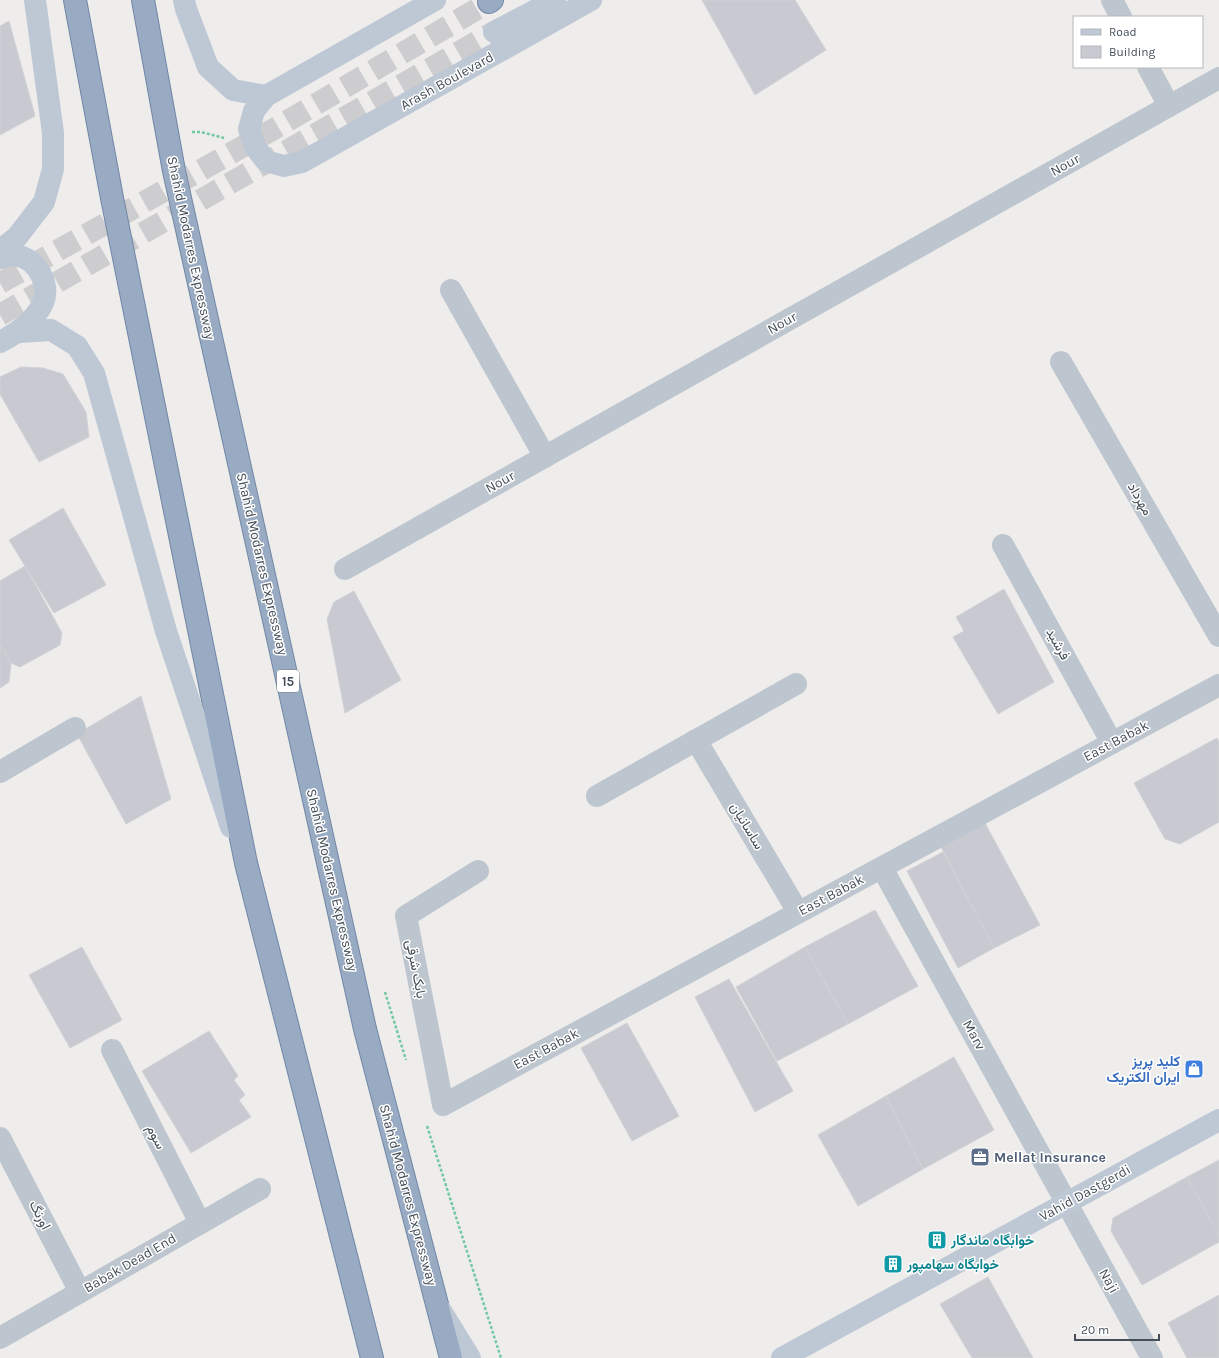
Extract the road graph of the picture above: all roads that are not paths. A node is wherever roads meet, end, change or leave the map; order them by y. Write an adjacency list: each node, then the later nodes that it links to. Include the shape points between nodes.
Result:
1 (35, 0): 15 (main road, via 53,133 53,169 44,202 17,237)
2 (75, 0): 34 (highway, via 117,222)
3 (143, 0): 43 (highway, Shahid Modarres Expressway / 15, via 174,171 364,1022)
4 (184, 0): 13 (main road, via 208,67 233,90)
5 (435, 0): 13 (main road)
6 (555, 0): 10 (main road, Arash Boulevard)
7 (591, 0): 13 (main road, Arash Boulevard, via 302,162 284,166 266,161 255,146 249,129 254,111)
8 (1112, 0): 9 (street)
9 (1120, 16)
10 (494, 32)
11 (1149, 68): 14 (street)
12 (1219, 78): 14 (street, Nour)
13 (266, 96)
14 (1169, 106): 21 (street, Nour)
15 (0, 250)
16 (0, 258): 18 (main road, via 18,256 28,260 39,270 45,285 44,302 36,316)
17 (451, 290): 21 (street)
18 (19, 332): 19 (main road); 34 (main road, via 51,330 77,346 94,373 166,631)
19 (0, 342)
20 (1061, 362): 24 (street, مهرداد)
21 (545, 457): 23 (street, Nour)
22 (1003, 545): 29 (street, فرشید)
23 (345, 569)
24 (1219, 636)
25 (796, 684): 28 (street)
26 (1219, 685): 29 (street, East Babak)
27 (75, 728): 30 (street)
28 (696, 740): 31 (street); 35 (street, ساسانیان)
29 (1112, 743): 32 (street, East Babak)
30 (0, 772)
31 (597, 796)
32 (882, 868): 35 (street, East Babak); 40 (street, Marv)
33 (478, 871): 35 (street, East Babak, via 406,916 443,1104)
34 (256, 902): 45 (highway)
35 (798, 912)
36 (112, 1050): 41 (street, سوم)
37 (1219, 1120): 40 (main road, Vahid Dastgerdi)
38 (0, 1138): 42 (street, اورنگ)
39 (260, 1189): 41 (street, Babak Dead End)
40 (1066, 1203): 48 (main road, Vahid Dastgerdi); 49 (street, Naji)
41 (200, 1223): 42 (street, Babak Dead End)
42 (80, 1292): 44 (street, Babak Dead End)
43 (436, 1304): 46 (highway, Shahid Modarres Expressway / 15); 47 (main road)
44 (0, 1338)
45 (372, 1358)
46 (452, 1358)
47 (470, 1358)
48 (782, 1358)
49 (1152, 1358)

